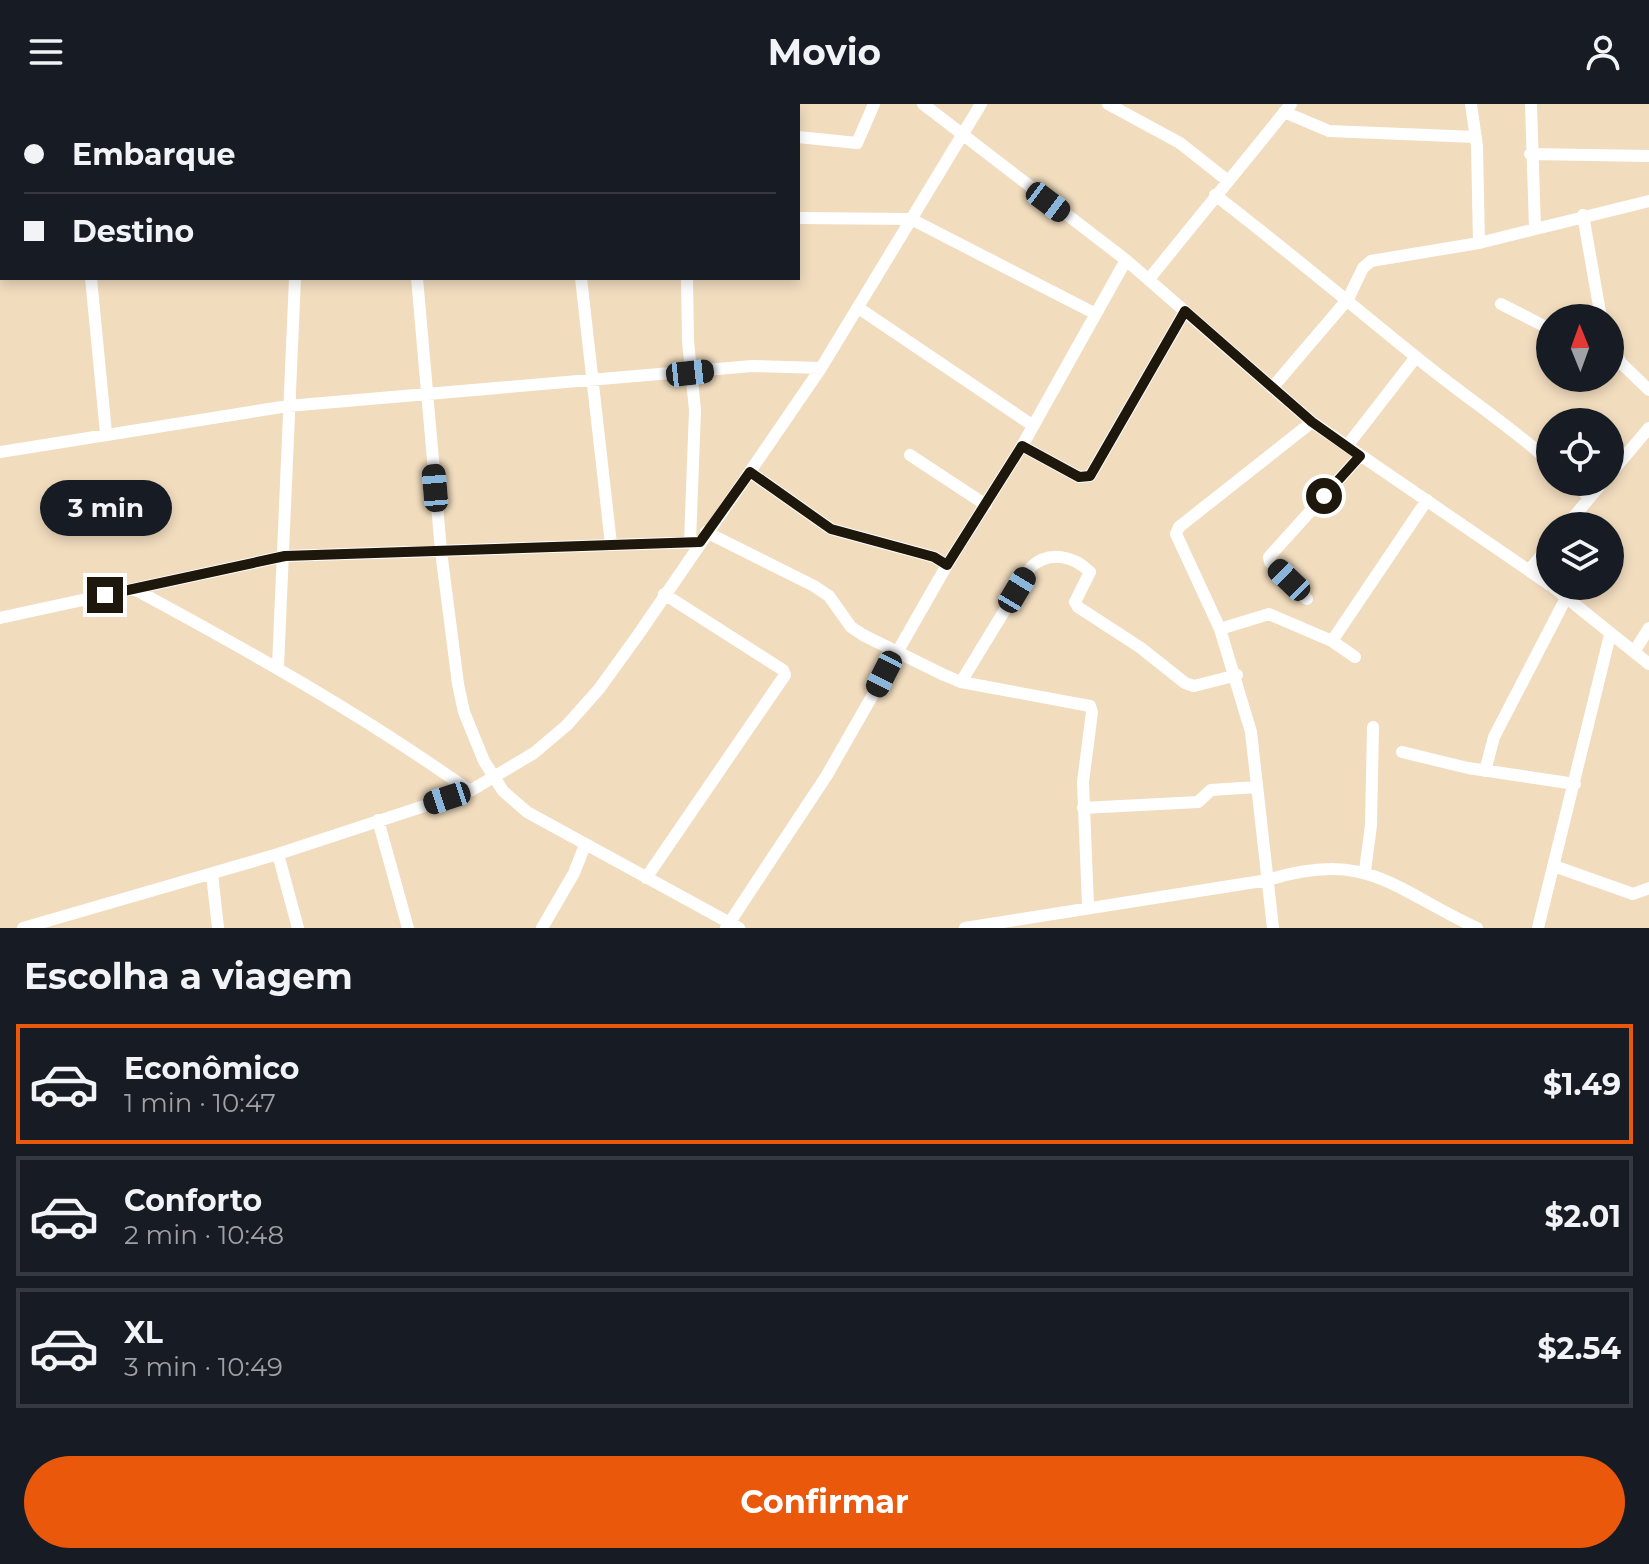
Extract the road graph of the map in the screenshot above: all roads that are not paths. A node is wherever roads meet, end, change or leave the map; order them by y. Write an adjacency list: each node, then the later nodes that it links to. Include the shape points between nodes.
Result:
1 (874, 104): 9 (street, via 857,143)
2 (923, 104): 8 (street)
3 (981, 104): 8 (street)
4 (1108, 104): 13 (street, via 1180,143)
5 (1471, 104): 10 (street)
6 (1531, 104): 11 (street)
7 (1287, 108): 10 (street, via 1339,132); 13 (street)
8 (962, 133): 18 (street); 21 (street)
9 (800, 137)
10 (1476, 137): 20 (street)
11 (1530, 154): 12 (street); 19 (street)
12 (1649, 156)
13 (1228, 181): 14 (street)
14 (1215, 195): 22 (street); 28 (street)
15 (1649, 201): 16 (street)
16 (1583, 215): 19 (street); 30 (street)
17 (800, 218): 18 (street)
18 (911, 219): 31 (street); 33 (street)
19 (1535, 228): 20 (street)
20 (1479, 243): 28 (street, via 1371,261)
21 (1126, 260): 22 (street); 33 (street)
22 (1149, 279): 32 (street)
23 (91, 280): 47 (street)
24 (295, 280): 43 (street)
25 (417, 280): 42 (street)
26 (581, 280): 39 (street)
27 (687, 280): 38 (street)
28 (1348, 299): 35 (street); 40 (street)
29 (1501, 304): 34 (street)
30 (1599, 304)
31 (860, 309): 37 (street); 45 (street)
32 (1185, 311): 40 (street); 49 (street, via 1090,476 1079,477)
33 (1096, 314): 45 (street)
34 (1536, 322)
35 (1416, 357): 50 (street); 51 (street)
36 (1624, 366): 41 (street)
37 (821, 368): 38 (street, via 786,365); 57 (street)
38 (690, 373): 39 (street); 62 (street)
39 (592, 383): 42 (street); 63 (street)
40 (1272, 388): 44 (street)
41 (1649, 390)
42 (427, 393): 43 (street); 64 (street)
43 (288, 406): 47 (street); 65 (street)
44 (1312, 422): 50 (street); 77 (street, via 1179,527 1177,541)
45 (1032, 425): 49 (street)
46 (1649, 428): 48 (street)
47 (106, 433): 52 (street)
48 (1636, 445): 53 (street); 56 (street)
49 (1022, 446): 60 (street)
50 (1347, 446): 55 (street)
51 (1536, 449)
52 (0, 452)
53 (1649, 453)
54 (910, 455): 60 (street)
55 (1360, 456): 59 (street); 72 (street, via 1269,557)
56 (1624, 458)
57 (750, 472): 62 (street); 67 (street, via 831,529)
58 (1589, 497): 61 (street)
59 (1427, 500): 68 (street); 79 (street)
60 (986, 505): 67 (street)
61 (1577, 512)
62 (699, 539): 63 (street); 71 (street); 81 (street, via 814,586 829,596 851,627)
63 (611, 544): 64 (street)
64 (441, 551): 65 (street); 90 (street, via 464,712)
65 (285, 556): 70 (street); 84 (street)
66 (1536, 562): 68 (street)
67 (947, 565): 81 (street)
68 (1530, 569): 69 (street)
69 (1536, 574)
70 (134, 589): 75 (street); 84 (street)
71 (664, 594): 90 (street, via 599,689 567,725); 101 (street, via 785,675)
72 (1307, 599)
73 (1565, 600): 89 (street, via 1494,737)
74 (1568, 600): 78 (street)
75 (0, 618)
76 (1649, 628): 80 (street)
77 (1220, 629): 79 (street, via 1269,614); 85 (street)
78 (1610, 635): 80 (street); 91 (street)
79 (1332, 641): 82 (street)
80 (1634, 652): 83 (street)
81 (894, 653): 86 (street); 105 (street, via 819,788)
82 (1355, 657)
83 (1649, 664)
84 (278, 666): 93 (street)
85 (1237, 675): 86 (street, via 1194,686 1185,683 1078,607 1075,602 1090,572 1063,556 1031,567); 92 (street)
86 (961, 682): 94 (street, via 1090,706)
87 (1373, 727): 99 (street)
88 (1402, 752): 89 (street)
89 (1485, 771): 91 (street)
90 (493, 777): 93 (street); 96 (street, via 515,804)
91 (1575, 784): 98 (street)
92 (1257, 787): 94 (street, via 1211,790 1198,802); 102 (street)
93 (470, 791): 95 (street)
94 (1083, 808): 104 (street)
95 (378, 820): 97 (street); 109 (street)
96 (585, 845): 101 (street); 110 (street)
97 (278, 854): 100 (street); 108 (street)
98 (1554, 866): 103 (street, via 1633,894); 114 (street)
99 (1365, 871): 102 (street, via 1314,869); 113 (street)
100 (212, 874): 106 (street); 107 (street)
101 (646, 878): 105 (street)
102 (1268, 880): 104 (street); 112 (street)
103 (1649, 888)
104 (1088, 906): 111 (street)
105 (732, 927)
106 (23, 928)
107 (218, 928)
108 (298, 928)
109 (408, 928)
110 (542, 928)
111 (965, 928)
112 (1273, 928)
113 (1477, 928)
114 (1538, 928)

